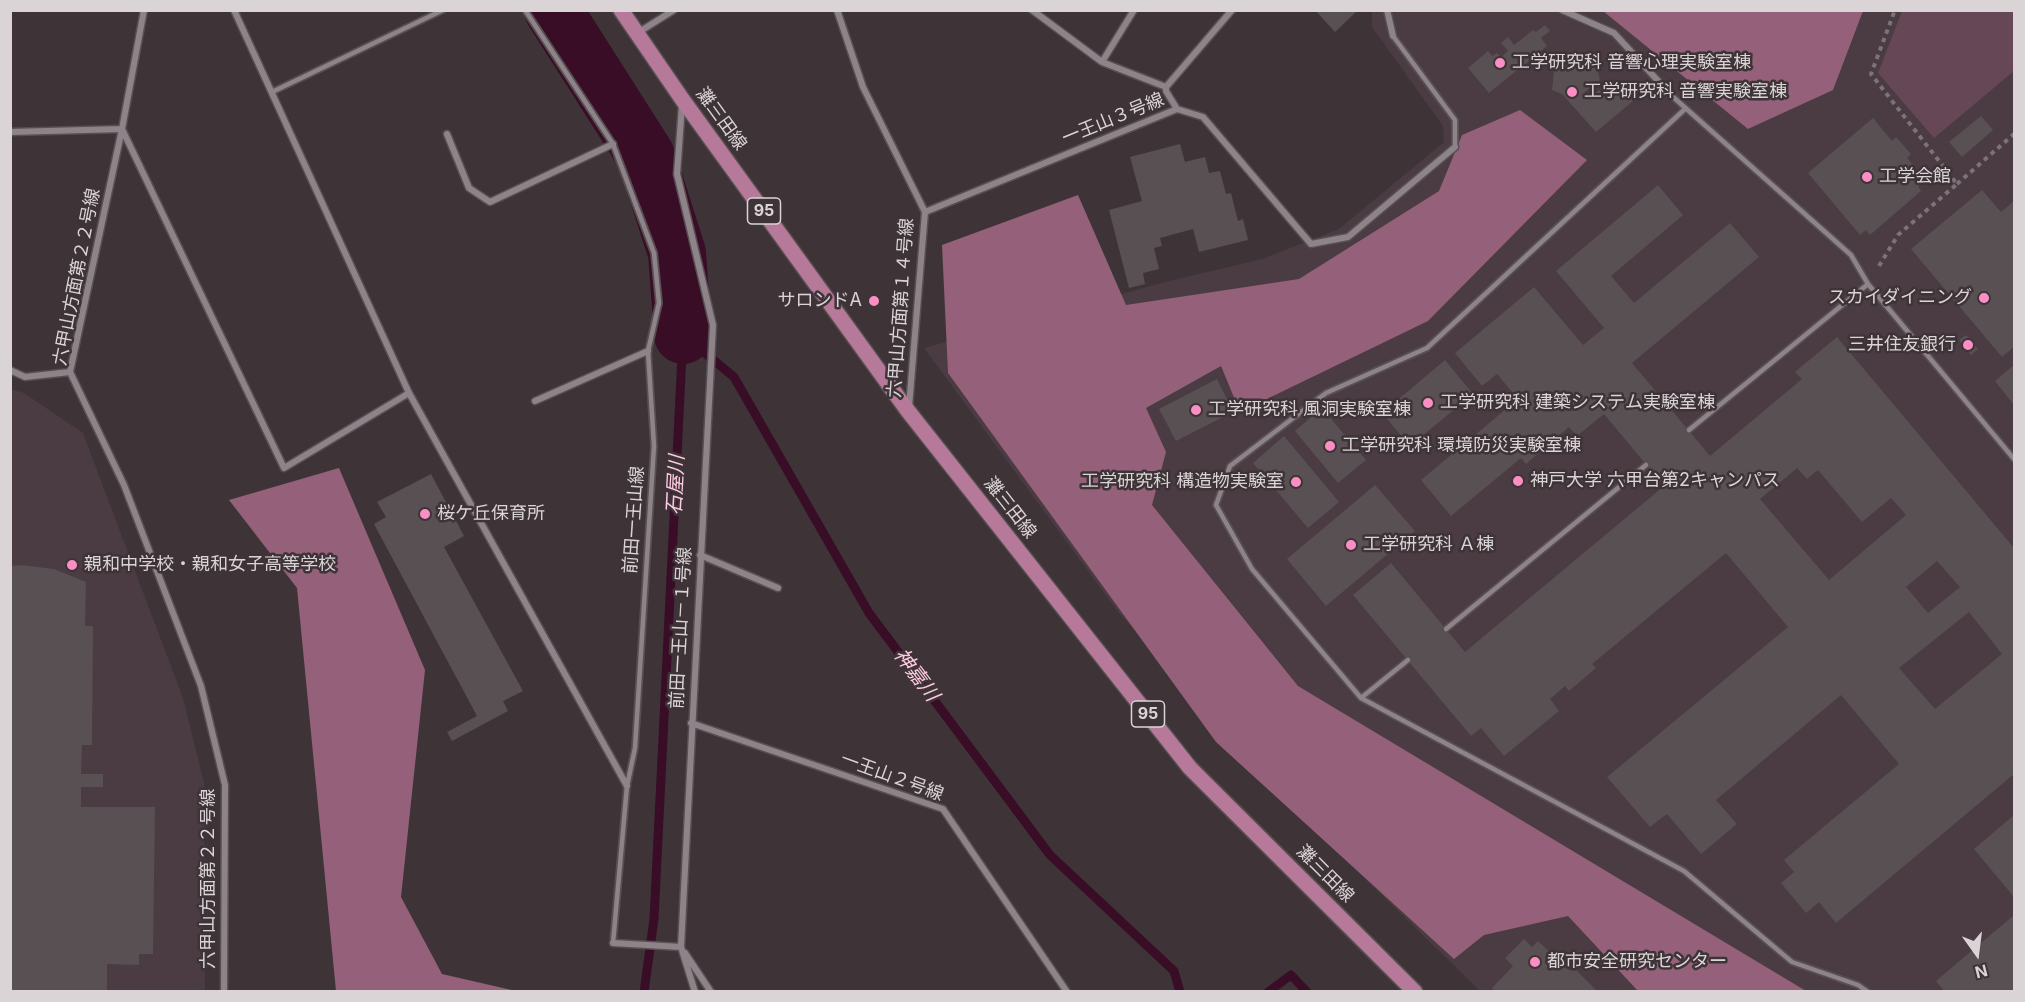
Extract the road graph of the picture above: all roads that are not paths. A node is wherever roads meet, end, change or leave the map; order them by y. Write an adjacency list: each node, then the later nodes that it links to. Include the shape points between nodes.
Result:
1 (144, 10): 22 (street, 六甲山方面第２２号線)
2 (234, 10): 17 (street)
3 (443, 10): 17 (lane)
4 (525, 10): 25 (lane, 前田一王山線)
5 (621, 10): 13 (main road, 灘三田線 / 95)
6 (674, 10): 13 (street)
7 (837, 10): 27 (street, 六甲山方面第１４号線, via 863,87)
8 (1032, 10): 15 (street, 一王山３号線)
9 (1134, 10): 15 (street)
10 (1233, 10): 16 (street)
11 (1387, 10): 14 (street)
12 (1562, 10): 18 (street, via 1614,33)
13 (636, 33): 19 (main road, 灘三田線 / 95)
14 (1393, 36): 26 (lane, via 1455,120)
15 (1102, 62): 16 (street, 一王山３号線)
16 (1166, 87): 20 (street, 一王山３号線)
17 (272, 92): 32 (street)
18 (1672, 96): 21 (lane)
19 (682, 99): 34 (main road, 灘三田線 / 95); 38 (street, 前田一王山－１号線, via 677,174 713,325)
20 (1177, 109): 26 (street, via 1203,117 1311,244 1348,237); 27 (street, 一王山３号線)
21 (1685, 109): 28 (lane, via 1851,255); 42 (lane, via 1427,348 1326,393 1230,466 1216,506 1252,569)
22 (122, 129): 23 (street); 31 (street, 六甲山方面第２２号線); 32 (street, via 284,468)
23 (10, 132)
24 (447, 134): 25 (street, via 469,188 490,202)
25 (613, 144): 29 (lane, 前田一王山線, via 654,253 659,303)
26 (1455, 147)
27 (925, 212): 34 (street, 六甲山方面第１４号線)
28 (1868, 284): 35 (lane); 36 (lane)
29 (648, 351): 33 (street); 44 (lane, 前田一王山線, via 654,446 635,748)
30 (10, 370): 31 (street, via 25,377)
31 (70, 372): 47 (street, 六甲山方面第２２号線, via 124,485 201,686 225,785)
32 (409, 393): 44 (street)
33 (535, 401)
34 (908, 411): 51 (main road, 灘三田線 / 95, via 1190,768)
35 (1689, 430)
36 (2014, 459)
37 (1646, 465): 40 (lane)
38 (700, 555): 39 (street); 43 (street, 前田一王山－１号線)
39 (778, 588)
40 (1446, 629)
41 (1408, 660): 42 (lane)
42 (1361, 698): 52 (lane, via 1684,871 1792,962)
43 (691, 723): 46 (street, 前田一王山－１号線); 50 (street, 一王山２号線, via 943,809)
44 (627, 786): 45 (lane, 前田一王山線)
45 (613, 943): 46 (street, 前田一王山線)
46 (681, 947): 48 (street, 前田一王山－１号線); 49 (street)
47 (224, 992)
48 (694, 992)
49 (711, 992)
50 (1067, 992)
51 (1415, 992)
52 (1868, 992)

